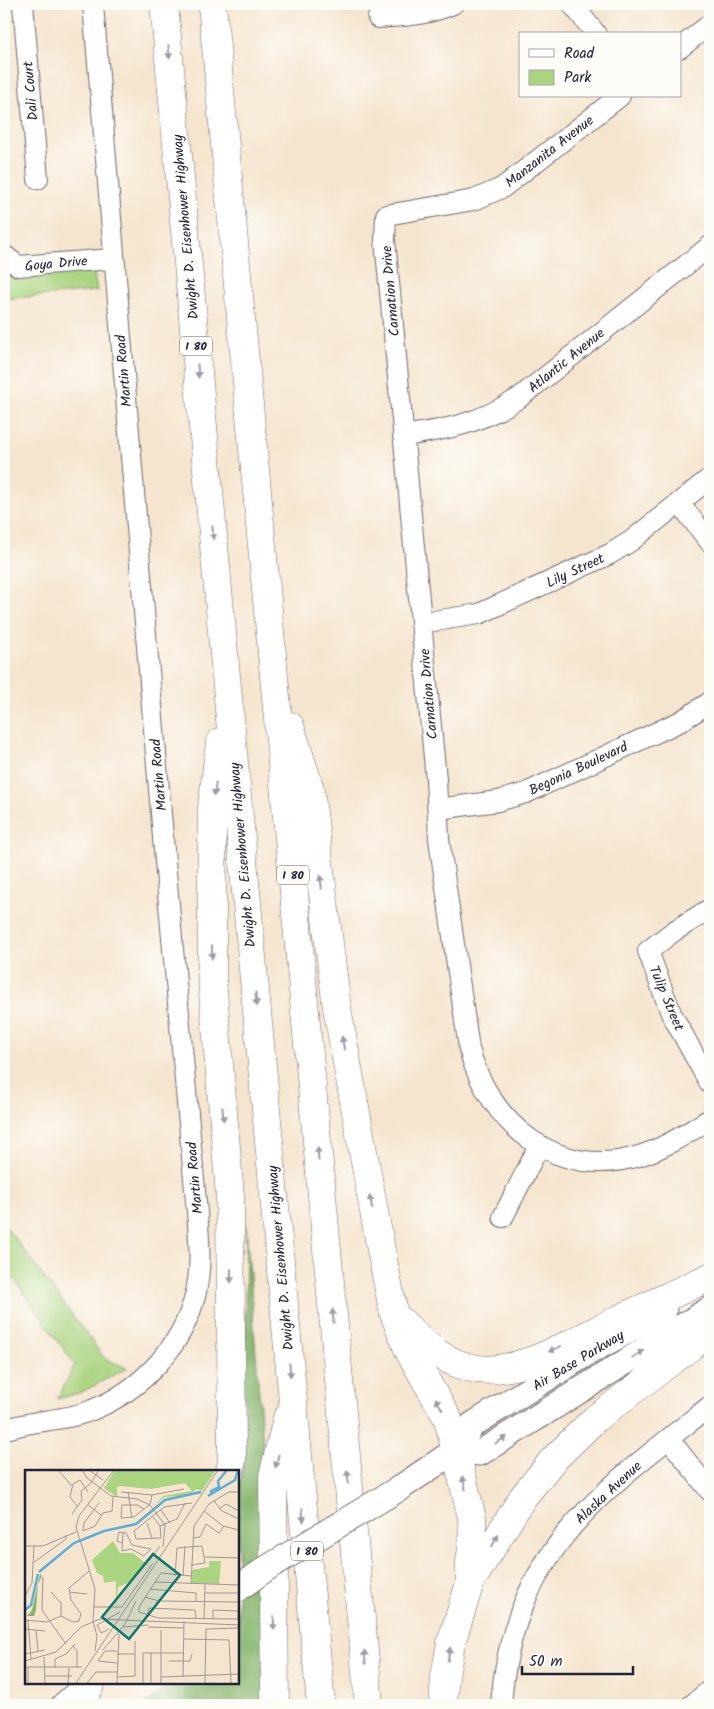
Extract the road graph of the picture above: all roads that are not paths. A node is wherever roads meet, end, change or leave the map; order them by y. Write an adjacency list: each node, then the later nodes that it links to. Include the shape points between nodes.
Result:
1 (23, 4): 12 (street, Dali Court)
2 (92, 4): 16 (street, Martin Road)
3 (164, 4): 23 (highway, Dwight D. Eisenhower Highway / I 80, one-way to 23)
4 (212, 4): 22 (highway, I 80)
5 (453, 4): 7 (street, via 417,15)
6 (572, 4): 9 (street)
7 (378, 18)
8 (710, 24): 10 (street)
9 (594, 32)
10 (682, 46)
11 (617, 98): 13 (street, Manzanita Avenue, via 502,188 474,200)
12 (38, 179)
13 (386, 215): 17 (street, Carnation Drive, via 385,240)
14 (710, 246): 17 (street, Atlantic Avenue, via 519,398 495,413 454,428)
15 (4, 254): 16 (street, Goya Drive, via 18,266)
16 (113, 258): 38 (street, Martin Road, via 200,1266 192,1306 179,1334 144,1379 92,1411)
17 (403, 436): 21 (street, Carnation Drive)
18 (710, 478): 19 (street, Lily Street)
19 (679, 503): 20 (street); 21 (street, Lily Street, via 610,554 479,614)
20 (710, 542)
21 (421, 623): 25 (street, Carnation Drive)
22 (274, 678): 34 (highway, one-way to 22, via 337,1008 310,788); 52 (highway, I 80, one-way to 22)
23 (227, 689): 36 (highway, Dwight D. Eisenhower Highway / I 80, one-way to 36); 41 (highway, one-way to 41, via 212,808 212,979 230,1196)
24 (710, 702): 25 (street, Begonia Boulevard, via 682,721 526,793 498,801)
25 (438, 808): 29 (street, Carnation Drive, via 469,1049 476,1073 502,1115)
26 (710, 909): 27 (street, Tulip Street, via 648,951 671,1013)
27 (710, 1084)
28 (710, 1119): 29 (street, Carnation Drive, via 667,1146 638,1156 606,1161 583,1159)
29 (539, 1146): 30 (street)
30 (504, 1217)
31 (710, 1277): 34 (highway, one-way to 34, via 556,1349 497,1370 464,1366 445,1359 428,1348)
32 (710, 1284): 40 (main road, Air Base Parkway, via 589,1352 472,1425)
33 (710, 1309): 40 (main road, Air Base Parkway, one-way to 33, via 480,1453)
34 (394, 1314): 40 (highway, one-way to 34, via 448,1419 409,1351)
35 (710, 1332): 43 (highway, one-way to 35, via 523,1497 554,1460 594,1419)
36 (292, 1397): 50 (highway, one-way to 50, via 273,1476); 51 (highway, Dwight D. Eisenhower Highway / I 80, one-way to 51)
37 (710, 1406): 39 (street, Alaska Avenue)
38 (4, 1430)
39 (669, 1439): 42 (street); 54 (street, Alaska Avenue, via 593,1501 564,1534 542,1568 509,1645)
40 (456, 1450): 43 (highway, one-way to 40, via 472,1518); 44 (main road, Air Base Parkway, bridge)
41 (230, 1470)
42 (710, 1491)
43 (470, 1583): 53 (highway, one-way to 43, via 451,1643)
44 (239, 1588)
45 (89, 1684): 48 (main road)
46 (90, 1684): 49 (highway)
47 (710, 1690): 55 (street)
48 (64, 1705)
49 (81, 1705)
50 (274, 1705)
51 (321, 1705)
52 (369, 1705)
53 (443, 1705)
54 (502, 1705)
55 (692, 1705)

